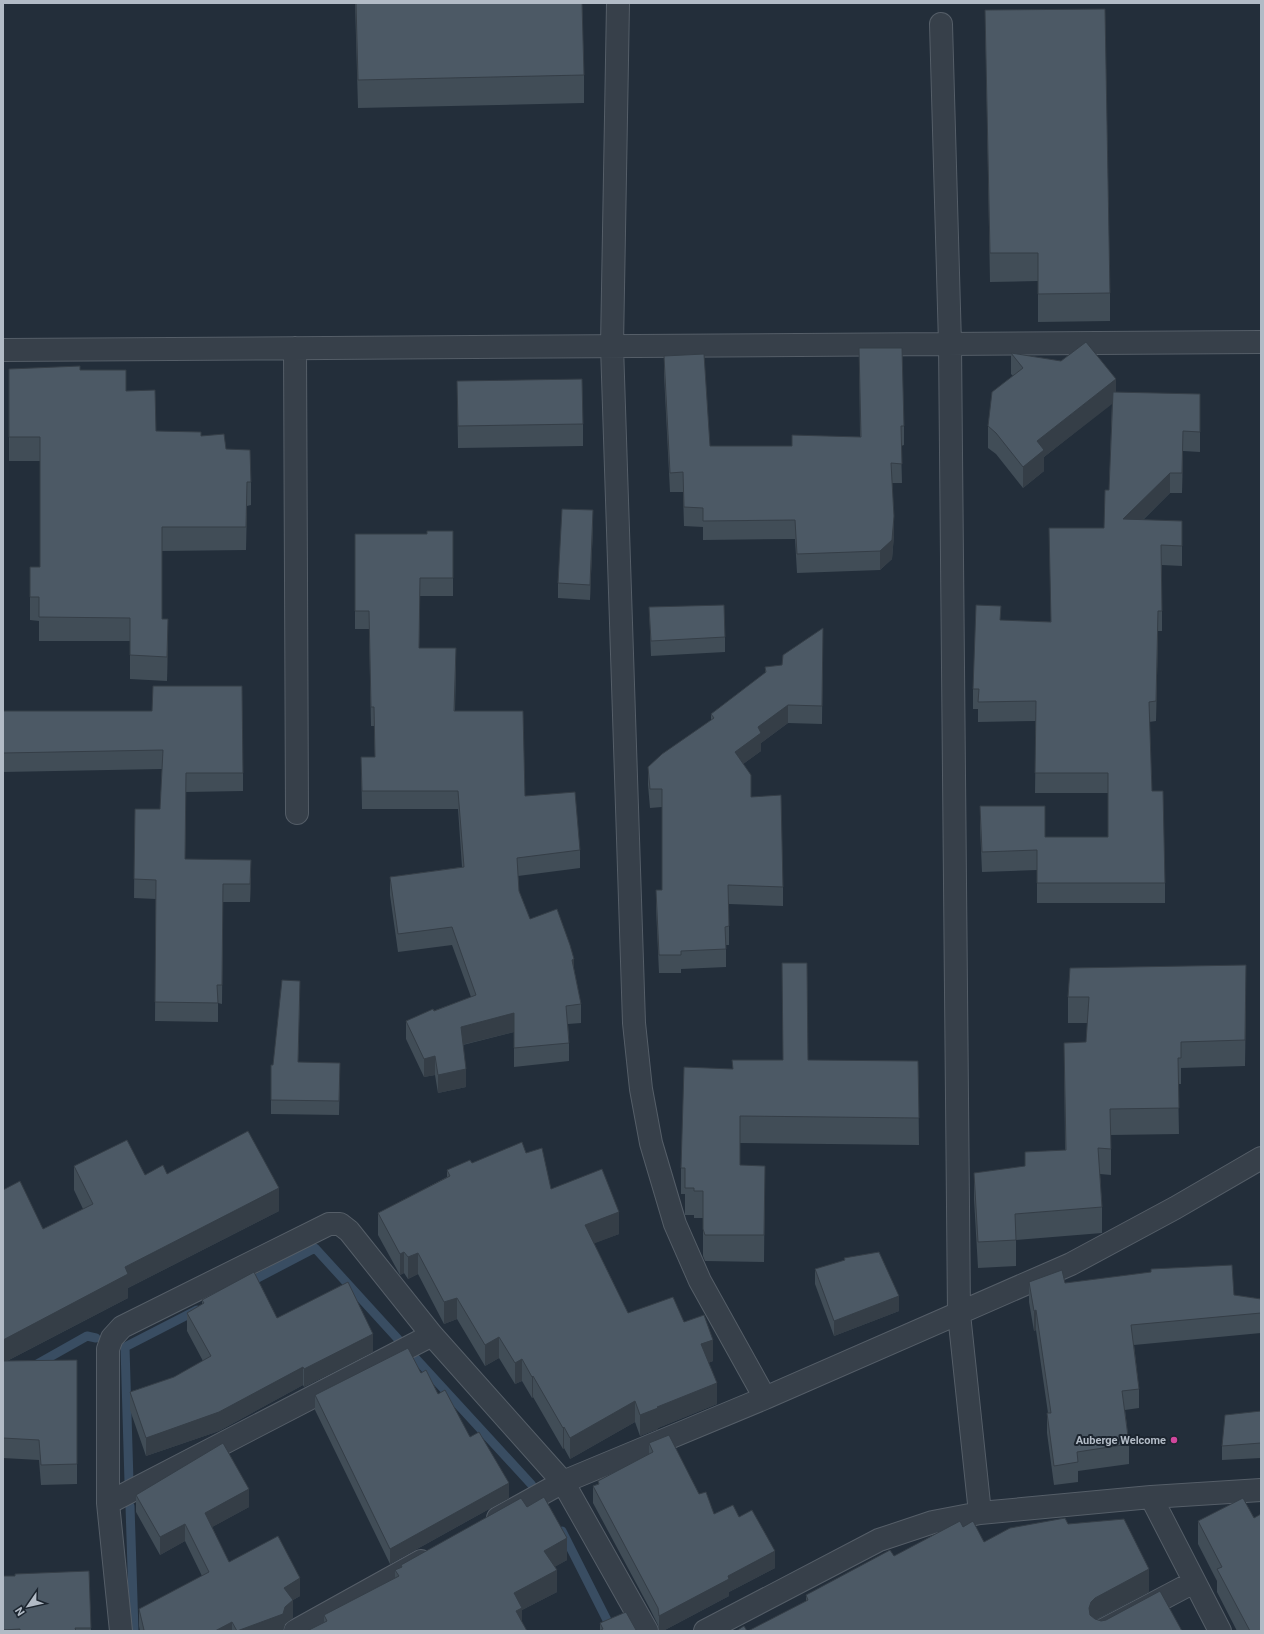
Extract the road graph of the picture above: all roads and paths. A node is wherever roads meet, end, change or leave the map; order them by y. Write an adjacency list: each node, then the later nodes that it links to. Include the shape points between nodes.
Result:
1 (618, 3): 5 (street)
2 (941, 24): 4 (street)
3 (1261, 342): 4 (street)
4 (950, 344): 5 (street); 10 (street)
5 (612, 346): 6 (street); 12 (street, via 634,1023 641,1089 651,1143 675,1224 700,1281)
6 (295, 348): 7 (street); 8 (street)
7 (3, 350)
8 (297, 813)
9 (1261, 1158): 10 (street, via 1071,1264)
10 (958, 1314): 12 (street); 17 (street)
11 (432, 1335): 13 (street); 16 (street); 16 (street, via 349,1231 340,1224 329,1224 122,1327 112,1338 108,1349)
12 (765, 1398): 13 (street)
13 (563, 1482): 18 (street); 23 (street)
14 (1261, 1490): 15 (street)
15 (1151, 1497): 17 (street); 20 (street)
16 (108, 1503): 21 (street)
17 (980, 1513): 24 (street, via 933,1522 879,1540)
18 (481, 1528)
19 (439, 1551): 22 (street)
20 (1194, 1582): 25 (street); 26 (street)
21 (121, 1631)
22 (295, 1631)
23 (647, 1631)
24 (705, 1631)
25 (1101, 1631)
26 (1220, 1631)

